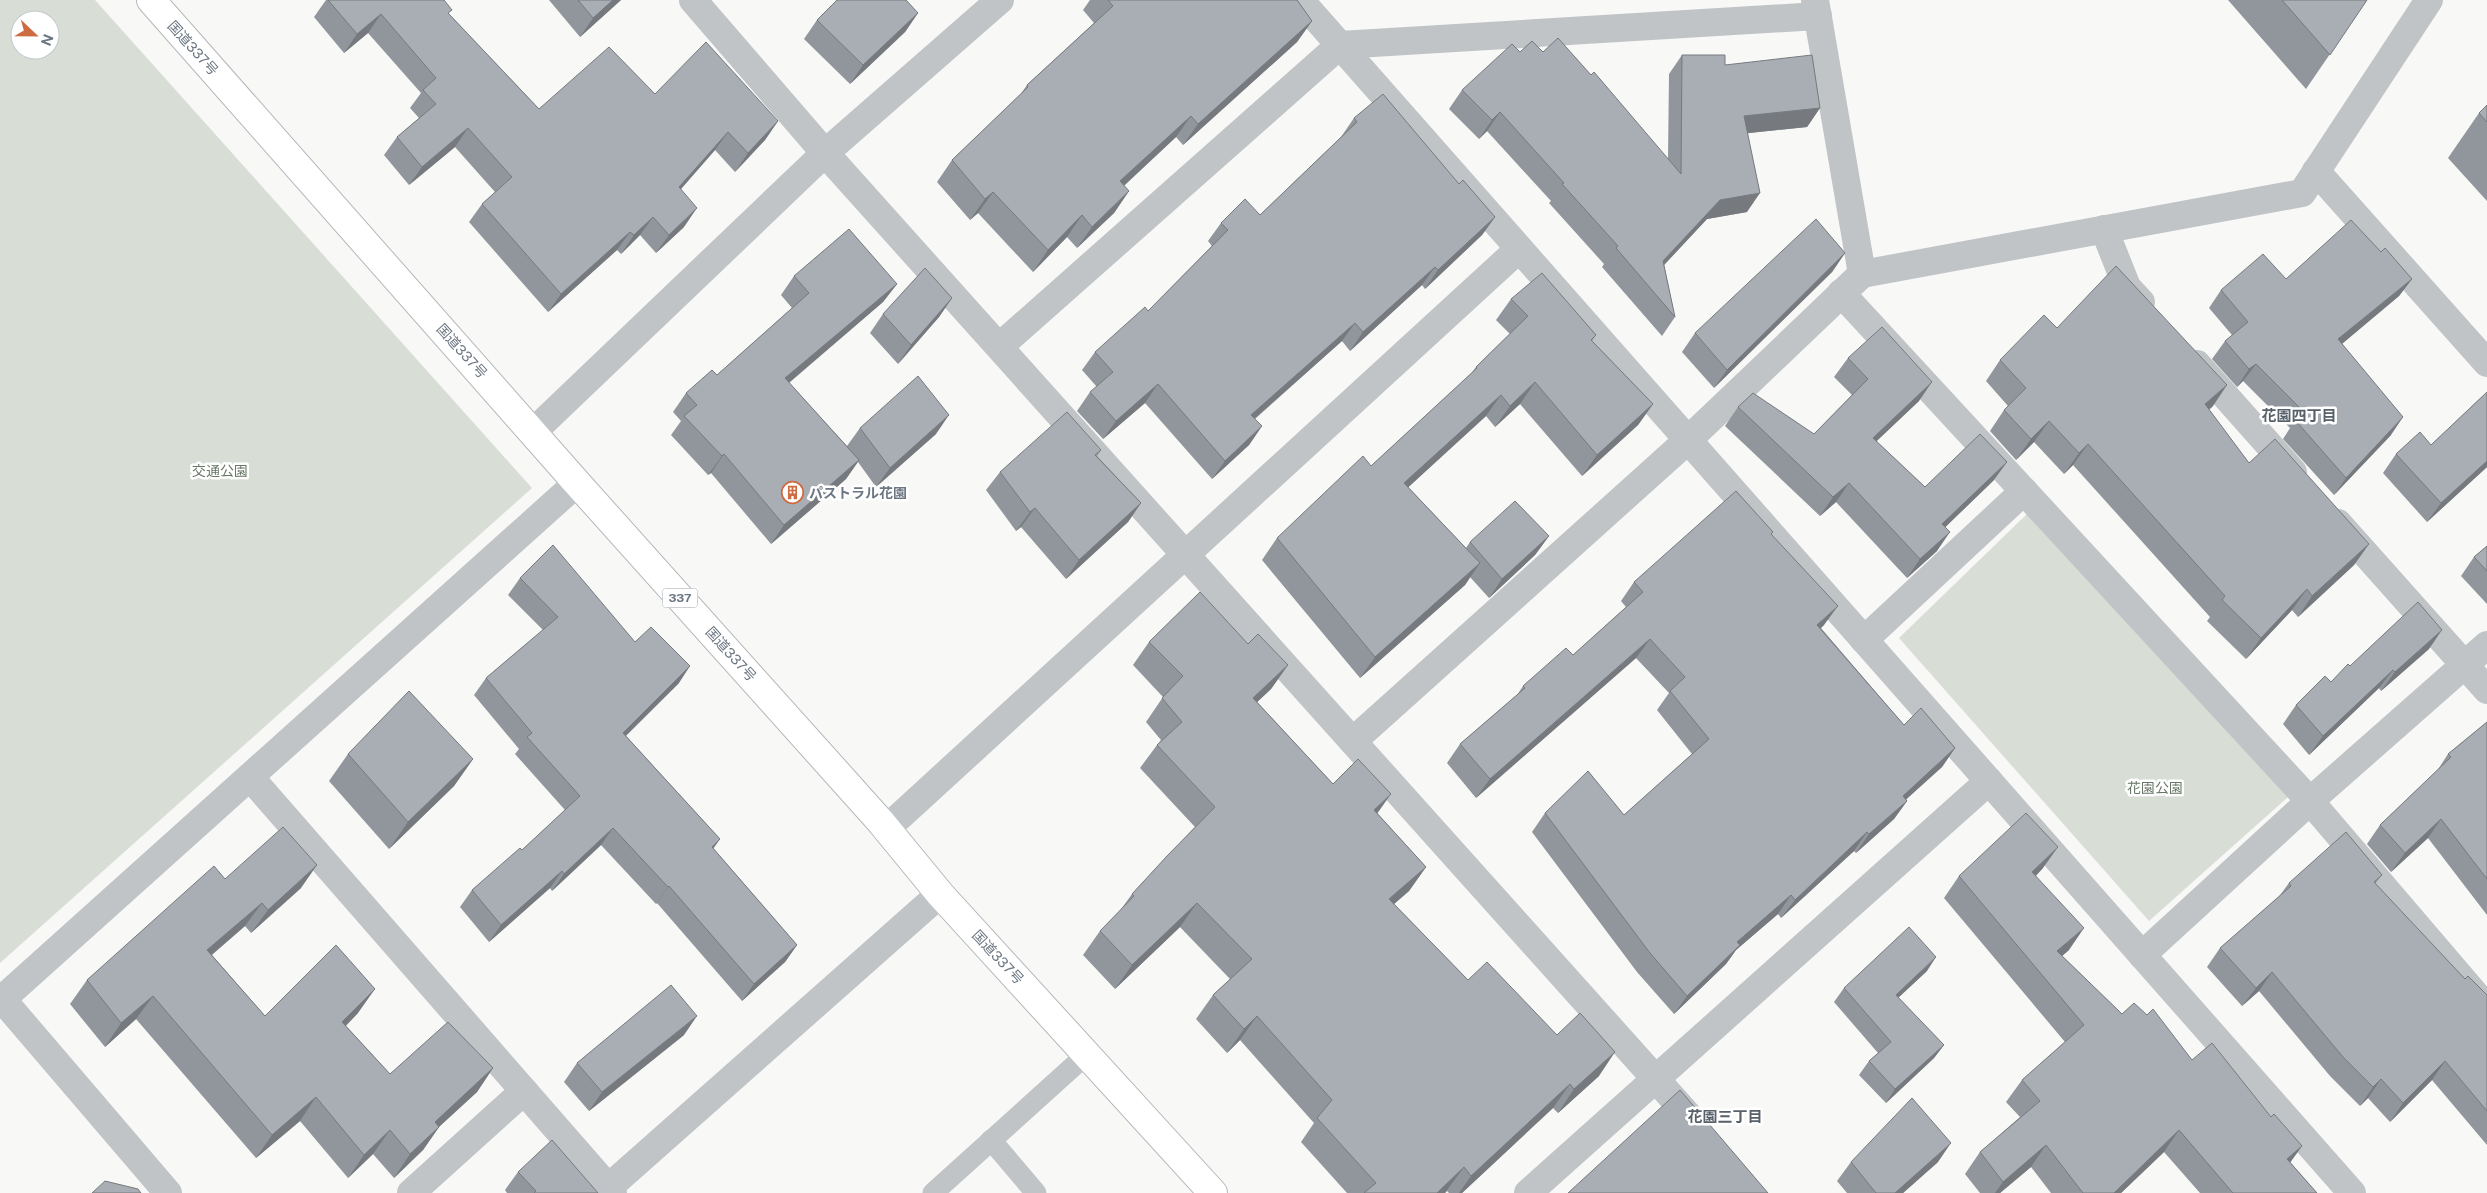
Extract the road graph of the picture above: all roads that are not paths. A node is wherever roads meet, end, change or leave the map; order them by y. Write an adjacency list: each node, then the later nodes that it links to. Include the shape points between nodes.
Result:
1 (151, 0): 18 (highway, 国道337号 / 337)
2 (693, 0): 8 (street)
3 (1000, 0): 8 (street)
4 (1300, 0): 7 (street)
5 (2429, 0): 9 (street)
6 (1817, 8): 7 (street); 12 (street)
7 (1340, 45): 11 (street); 15 (street)
8 (825, 153): 15 (street); 18 (street)
9 (2316, 171): 10 (street, via 2302,192); 17 (street)
10 (2104, 229): 12 (street); 14 (street, via 2127,287)
11 (1520, 249): 19 (street); 22 (street)
12 (1862, 274): 13 (street)
13 (1841, 293): 19 (street); 21 (street)
14 (2160, 324)
15 (1000, 346): 22 (street)
16 (2180, 346): 25 (street)
17 (2487, 363)
18 (534, 431): 20 (highway, 国道337号 / 337)
19 (1688, 440): 23 (street); 27 (street)
20 (577, 482): 28 (street); 31 (highway, 国道337号 / 337)
21 (2024, 491): 23 (street); 30 (street)
22 (1186, 555): 27 (street); 31 (street)
23 (1864, 640): 29 (street)
24 (2487, 645): 25 (street)
25 (2465, 665): 26 (street); 30 (street)
26 (2487, 690)
27 (1352, 741): 37 (street)
28 (250, 777): 34 (street); 38 (street)
29 (1989, 781): 33 (street); 37 (street)
30 (2310, 802): 33 (street); 35 (street)
31 (886, 828): 32 (highway, 国道337号 / 337)
32 (940, 894): 36 (highway, 国道337号 / 337); 41 (street)
33 (2142, 955): 48 (street)
34 (1, 1000): 42 (street)
35 (2487, 1008)
36 (1087, 1054): 39 (lane); 46 (highway, 国道337号 / 337)
37 (1655, 1079): 40 (street); 47 (street)
38 (524, 1091): 41 (street); 43 (street)
39 (991, 1140): 44 (lane); 45 (lane)
40 (1713, 1143)
41 (611, 1190)
42 (168, 1193)
43 (411, 1193)
44 (933, 1193)
45 (1036, 1193)
46 (1213, 1193)
47 (1528, 1193)
48 (2352, 1193)

